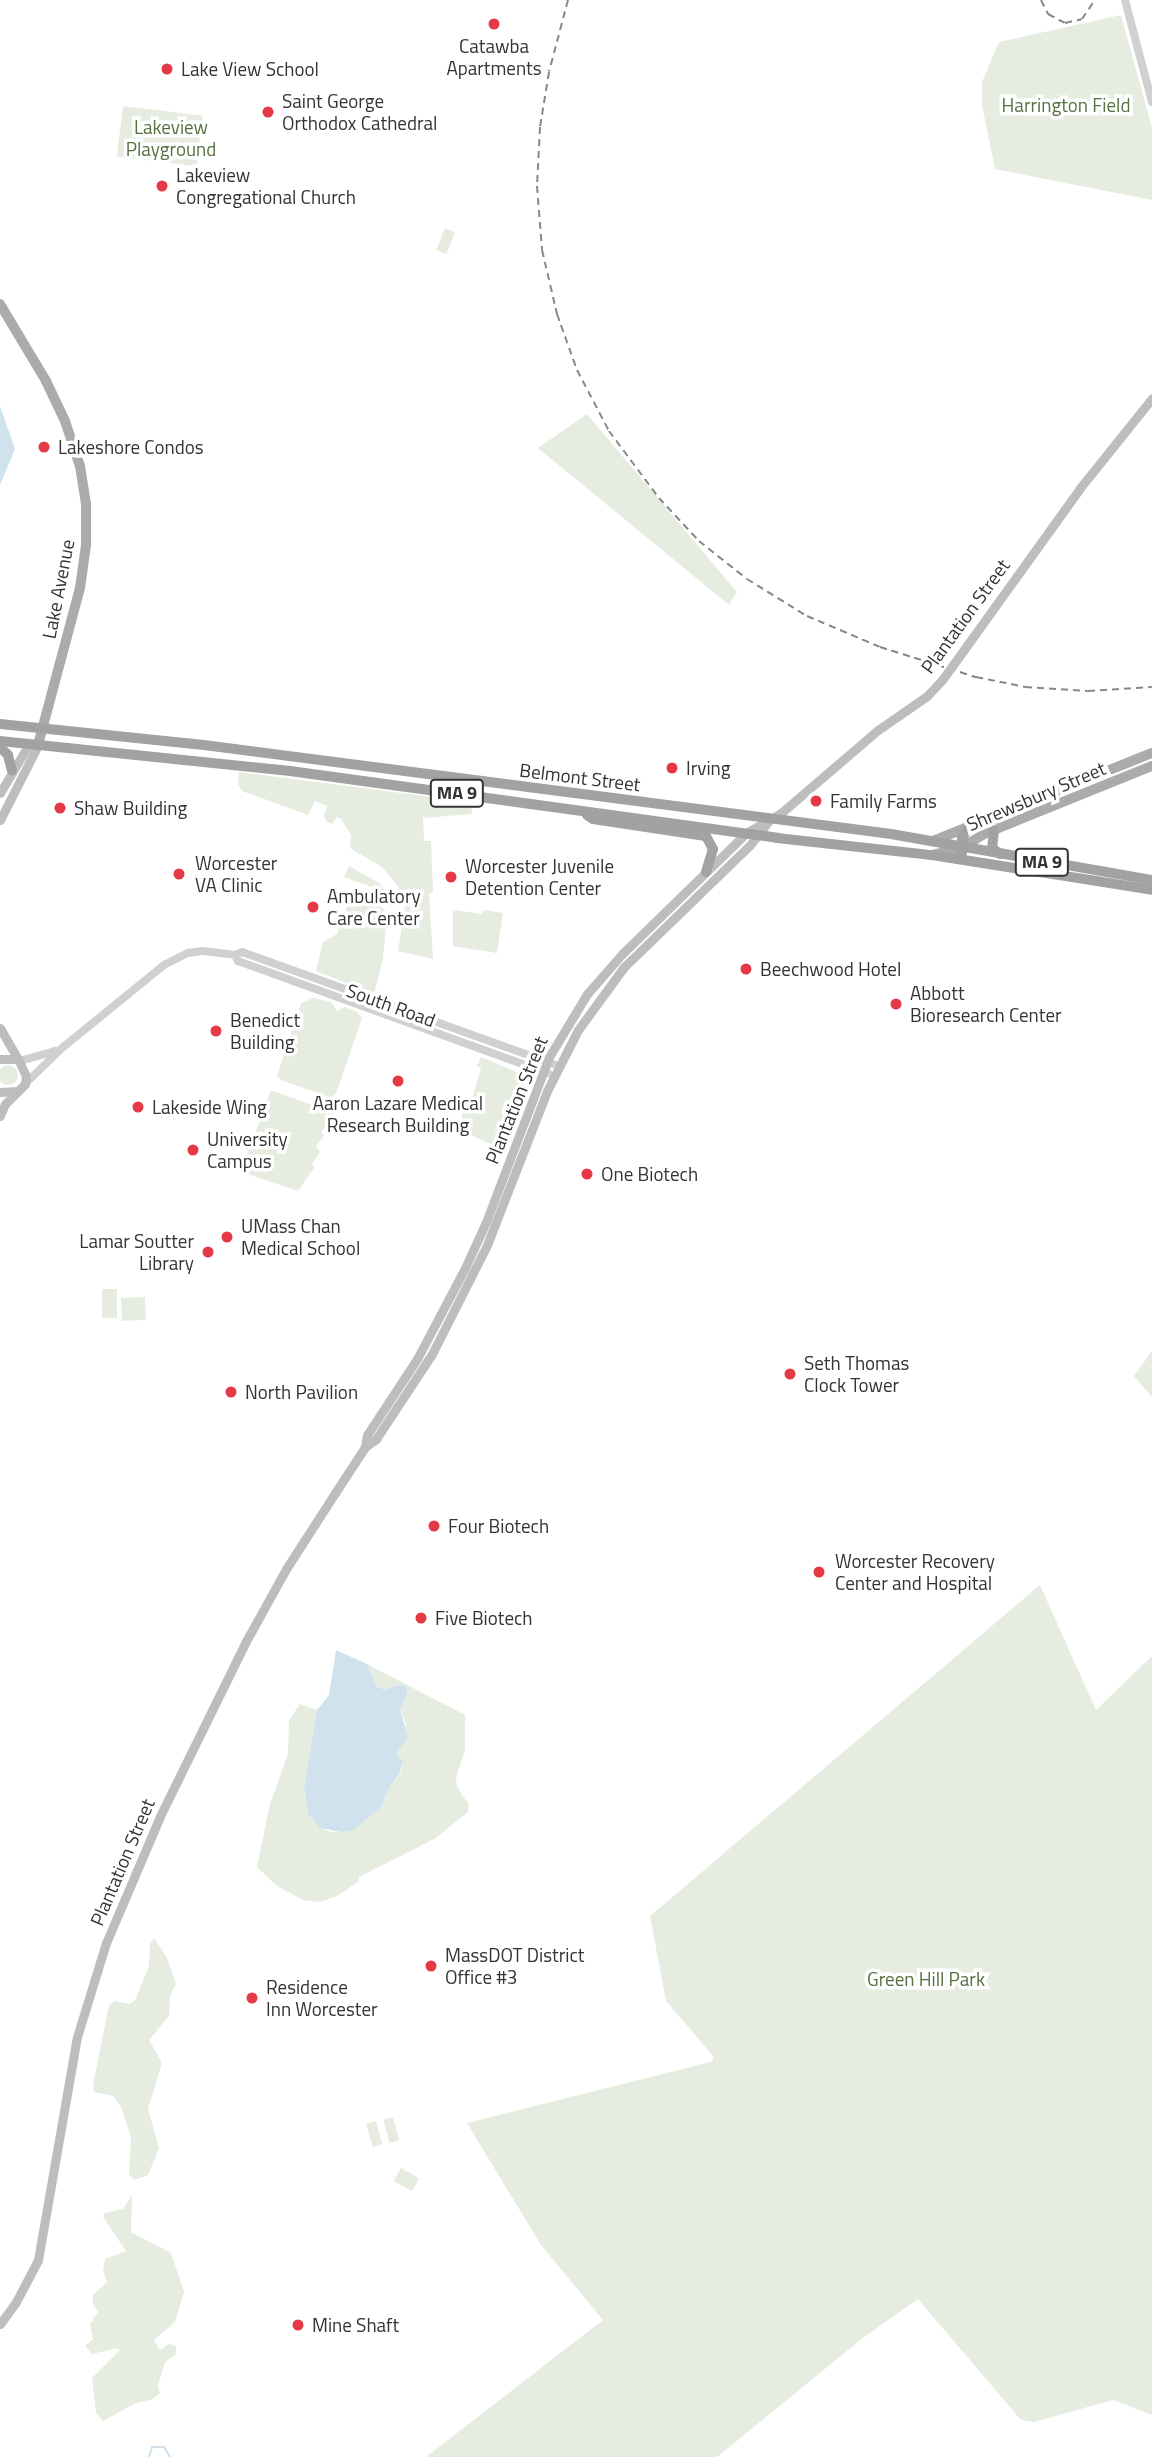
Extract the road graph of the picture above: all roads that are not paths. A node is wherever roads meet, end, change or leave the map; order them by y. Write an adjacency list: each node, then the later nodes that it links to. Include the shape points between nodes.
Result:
1 (1125, 0): 2 (street)
2 (1152, 102)
3 (0, 304): 6 (main road, Lake Avenue, via 65,421 80,466 86,504 80,589)
4 (1152, 398): 15 (main road, Plantation Street, bridge, via 1080,488 942,680)
5 (0, 724): 6 (highway, Belmont Street / MA 9)
6 (40, 729): 8 (main road, Lake Avenue); 15 (highway, Belmont Street / MA 9)
7 (0, 741): 8 (highway, Belmont Street / MA 9)
8 (33, 744): 12 (main road); 14 (highway, Belmont Street / MA 9, via 235,764); 16 (main road)
9 (0, 747): 12 (highway, via 8,755)
10 (1152, 752): 17 (main road, Shrewsbury Street)
11 (1152, 766): 18 (main road, Shrewsbury Street)
12 (12, 771): 13 (main road)
13 (0, 793)
14 (578, 810): 19 (highway, Belmont Street / MA 9); 26 (highway, via 593,819 706,836 713,849)
15 (770, 819): 19 (main road, Plantation Street); 20 (main road, Plantation Street); 21 (highway, Belmont Street / MA 9)
16 (0, 820)
17 (969, 827): 21 (main road, Shrewsbury Street); 22 (highway)
18 (994, 830): 22 (main road, Shrewsbury Street); 24 (highway, via 992,848)
19 (746, 833): 20 (highway, Belmont Street / MA 9); 26 (main road, Plantation Street)
20 (759, 835): 23 (highway, Belmont Street / MA 9); 34 (main road, Plantation Street, via 624,967 578,1030)
21 (933, 841): 22 (highway, Belmont Street / MA 9)
22 (961, 848): 23 (main road, Shrewsbury Street); 24 (highway, Belmont Street / MA 9); 25 (highway)
23 (932, 855): 25 (highway, Belmont Street / MA 9)
24 (1003, 856): 27 (highway, Belmont Street / MA 9)
25 (965, 862): 28 (highway, Belmont Street / MA 9)
26 (706, 872): 33 (main road, Plantation Street, via 596,982)
27 (1152, 880)
28 (1152, 890)
29 (0, 1028): 32 (main road)
30 (62, 1048): 32 (street, South Road); 33 (street, South Road, via 171,961 197,951 242,952); 35 (street, South Road)
31 (0, 1059): 32 (main road)
32 (19, 1060): 35 (main road, via 26,1070)
33 (545, 1067): 34 (street, South Road); 38 (main road, Plantation Street, via 475,1246)
34 (556, 1071): 38 (main road, Plantation Street, via 469,1284 432,1354 376,1439)
35 (21, 1087): 36 (main road); 37 (main road)
36 (0, 1092)
37 (0, 1116)
38 (365, 1447): 39 (main road, Plantation Street, via 286,1569 245,1643 162,1812 113,1925 77,2037 38,2260)
39 (0, 2324)

